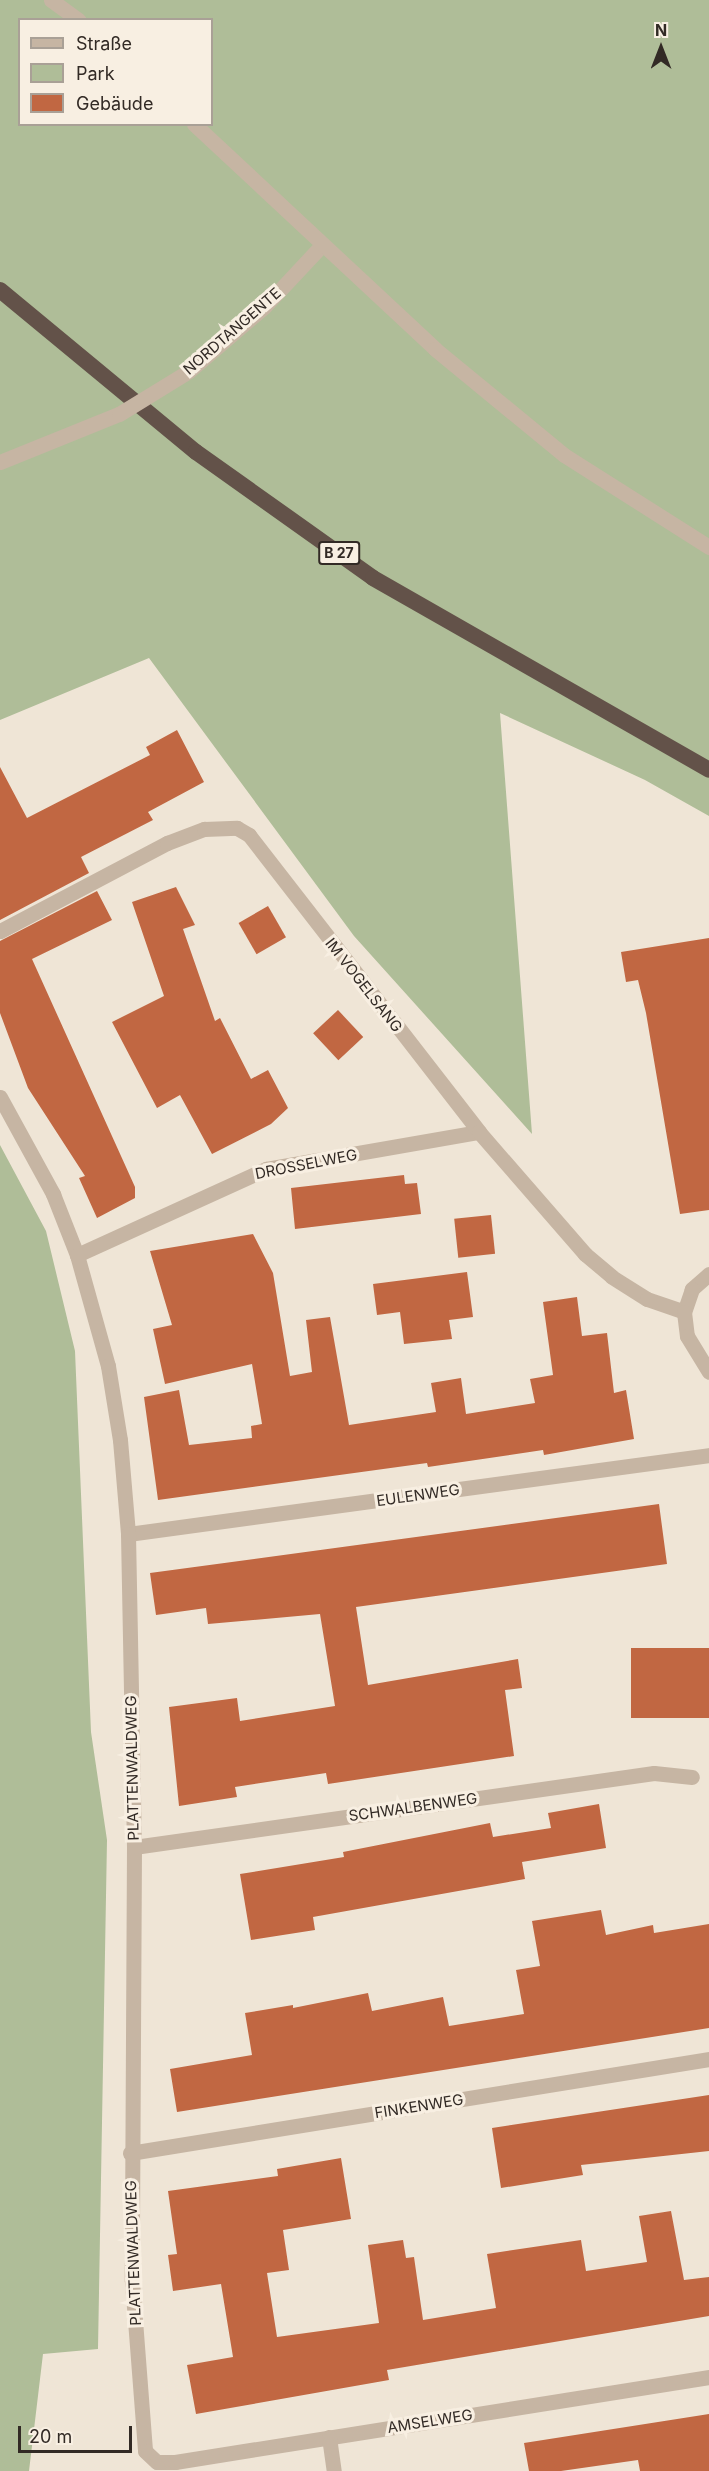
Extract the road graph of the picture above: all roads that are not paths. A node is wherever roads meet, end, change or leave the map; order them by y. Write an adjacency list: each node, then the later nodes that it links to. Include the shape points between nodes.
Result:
1 (51, 0): 2 (street)
2 (76, 18)
3 (196, 126): 4 (street)
4 (322, 245): 6 (street, NORDTANGENTE, bridge, via 264,306 189,371 119,414); 7 (street, via 435,349 564,455)
5 (0, 290): 8 (highway, B 27, via 196,452 373,578)
6 (0, 462)
7 (709, 547)
8 (709, 770)
9 (0, 931): 11 (street, IM VOGELSANG, via 167,843 204,829 237,828 249,835)
10 (0, 1097): 12 (street, PLATTENWALDWEG, via 52,1194)
11 (479, 1132): 12 (street, DROSSELWEG, via 266,1169); 14 (street, IM VOGELSANG, via 594,1261 647,1299)
12 (77, 1256): 17 (street, PLATTENWALDWEG, via 108,1366 120,1440)
13 (709, 1274): 14 (street, via 692,1289)
14 (684, 1312): 15 (street, via 687,1336)
15 (709, 1372)
16 (709, 1455): 17 (street, EULENWEG)
17 (128, 1534): 19 (street, PLATTENWALDWEG)
18 (692, 1777): 19 (street, SCHWALBENWEG, via 654,1773)
19 (134, 1847): 21 (street, PLATTENWALDWEG)
20 (709, 2059): 21 (street, FINKENWEG)
21 (130, 2153): 24 (street, PLATTENWALDWEG, via 132,2281 145,2451)
22 (709, 2377): 23 (street, AMSELWEG)
23 (329, 2437): 24 (street, AMSELWEG, via 175,2462); 25 (street)
24 (151, 2459)
25 (334, 2471)

